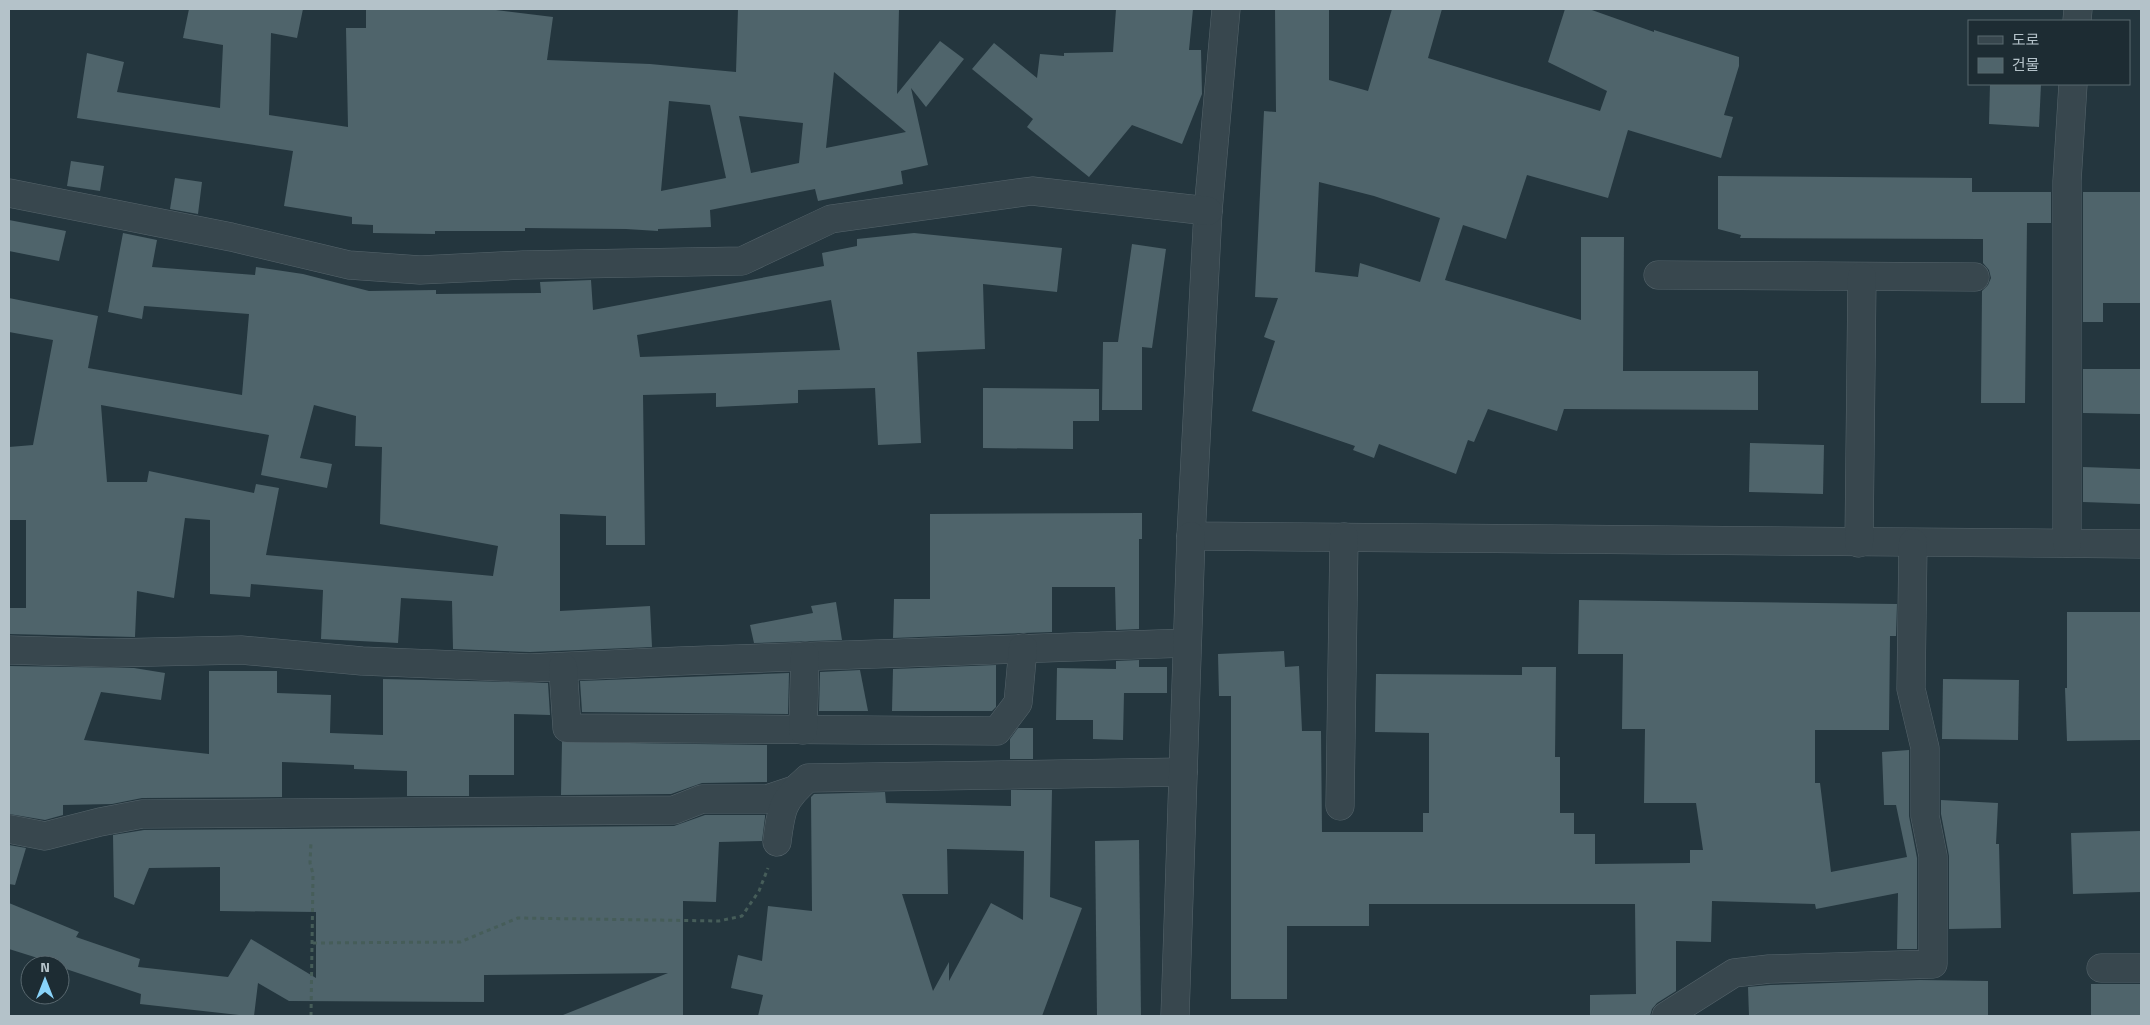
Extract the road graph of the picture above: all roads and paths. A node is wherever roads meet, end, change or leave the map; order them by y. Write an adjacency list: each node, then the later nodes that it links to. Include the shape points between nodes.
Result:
1 (1226, 9): 4 (street)
2 (2073, 85): 12 (street, via 2067,181)
3 (9, 193): 4 (street, via 231,237 349,265 420,270 742,261 831,219 1032,191)
4 (1208, 210): 8 (street)
5 (1658, 275): 6 (street)
6 (1862, 277): 7 (street); 10 (street)
7 (1975, 278)
8 (1191, 536): 9 (street); 14 (street)
9 (1344, 537): 10 (street); 22 (street)
10 (1859, 543): 11 (street)
11 (1913, 543): 12 (street); 31 (street, via 1911,689 1924,748 1925,816 1933,856 1933,964 1734,973)
12 (2067, 543): 13 (street)
13 (2141, 544)
14 (1188, 643): 15 (street); 20 (street)
15 (1022, 648): 17 (street); 19 (street, via 1018,703 997,731)
16 (9, 650): 18 (street, via 110,653 241,650 382,662 530,668)
17 (805, 656): 18 (street); 19 (street)
18 (563, 666): 19 (street, via 567,728)
19 (803, 730)
20 (1183, 772): 21 (street, via 808,778); 30 (street)
21 (794, 790): 23 (street, via 767,799 702,799 674,810); 25 (street, via 782,809)
22 (1340, 806)
23 (313, 814): 24 (street, via 142,814 45,836); 26 (path, via 310,863 314,874)
24 (9, 829)
25 (777, 842): 26 (path, via 759,890 742,916 719,921 518,918 460,942)
26 (313, 943): 29 (path)
27 (2101, 968): 28 (street)
28 (2141, 968)
29 (311, 1016)
30 (1175, 1016)
31 (1666, 1016)

